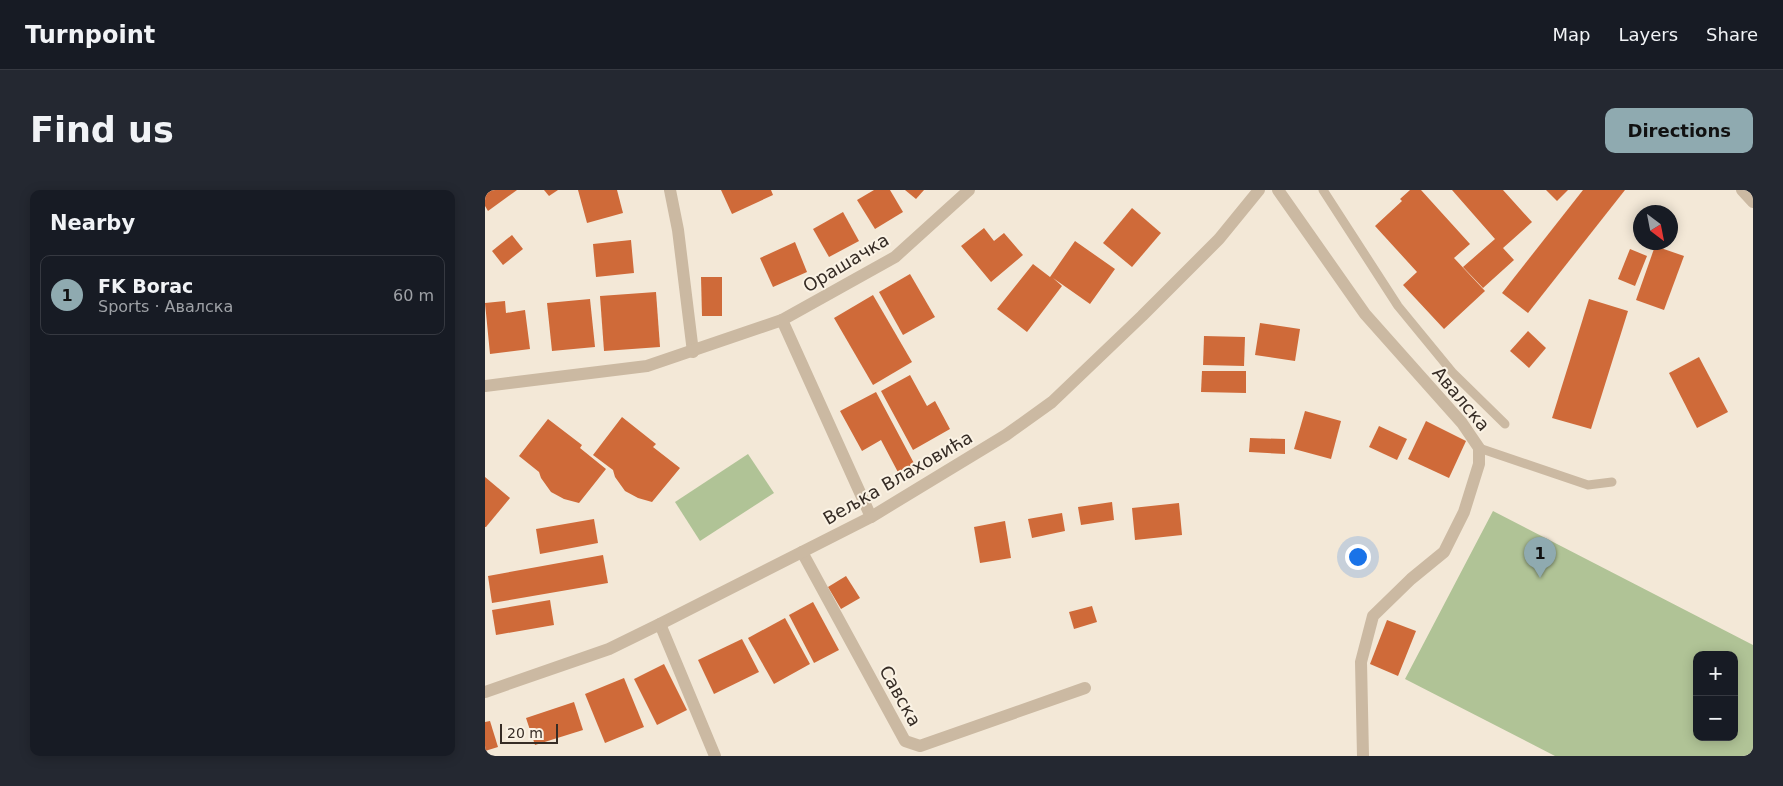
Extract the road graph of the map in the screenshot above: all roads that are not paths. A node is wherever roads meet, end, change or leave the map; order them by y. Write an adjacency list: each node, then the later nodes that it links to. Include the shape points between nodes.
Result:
1 (670, 190): 9 (street, via 679,230)
2 (969, 190): 8 (street, Орашачка, via 895,257)
3 (1259, 190): 14 (street, Вељка Влаховића, via 1219,239 1052,402 1006,435)
4 (1278, 190): 12 (street, Авалска, via 1365,314 1462,423)
5 (1323, 190): 11 (lane, via 1398,306 1453,372)
6 (1742, 190): 7 (street)
7 (1753, 202)
8 (782, 320): 9 (street, Орашачка); 14 (street)
9 (693, 352): 10 (street, via 647,366)
10 (485, 386)
11 (1505, 424)
12 (1479, 448): 13 (lane, via 1588,485); 20 (street, Авалска, via 1479,464 1464,512 1444,552 1411,578 1373,616 1361,662)
13 (1612, 482)
14 (871, 517): 15 (street, Вељка Влаховића)
15 (802, 552): 16 (street, Вељка Влаховића); 17 (street, Савска, via 905,741 920,746)
16 (660, 624): 18 (street, Вељка Влаховића, via 609,649); 19 (street)
17 (1085, 688)
18 (485, 692)
19 (715, 756)
20 (1363, 756)

